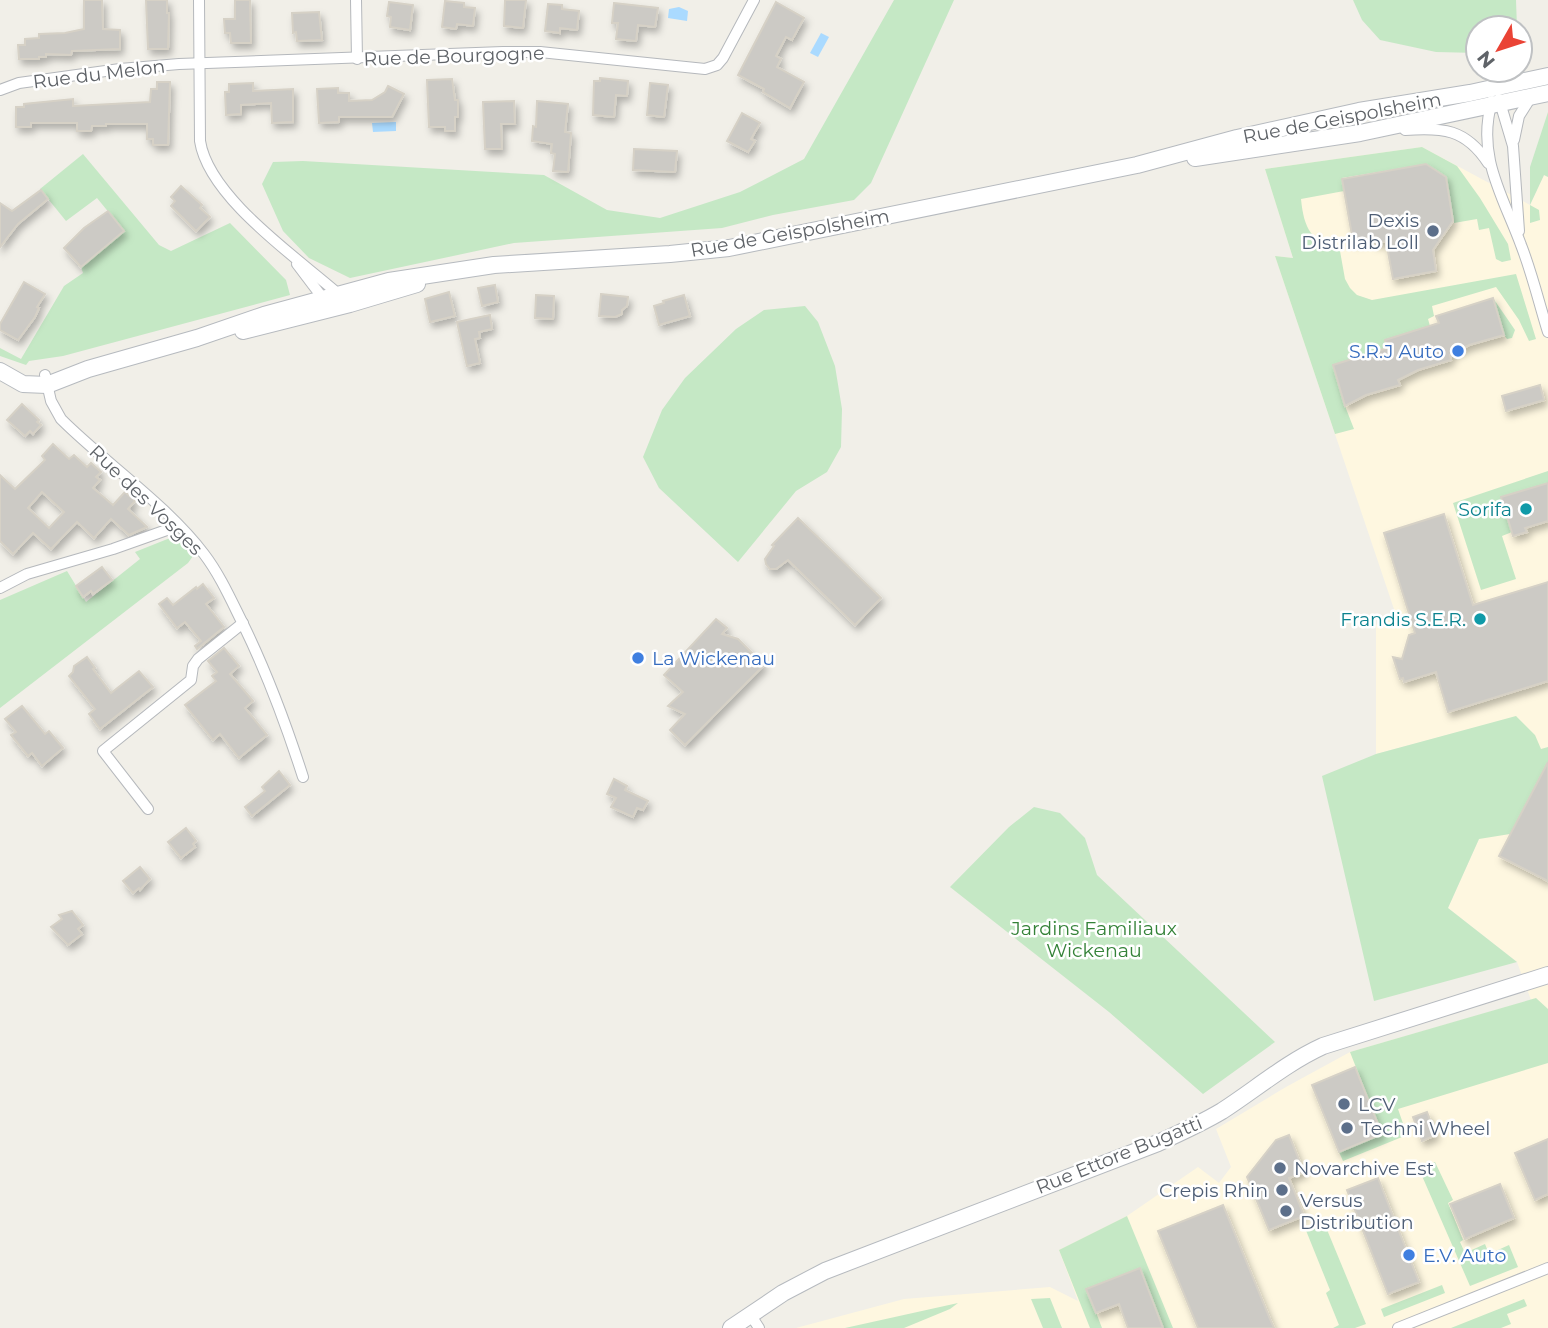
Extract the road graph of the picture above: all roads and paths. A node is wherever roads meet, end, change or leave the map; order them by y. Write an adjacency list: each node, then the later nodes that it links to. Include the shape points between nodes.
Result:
1 (199, 0): 5 (street)
2 (356, 0): 4 (street)
3 (754, 0): 4 (street, Rue de Bourgogne, via 723,58 705,69 540,52)
4 (358, 59): 5 (street, Rue de Bourgogne)
5 (199, 64): 7 (street, Rue du Melon, via 120,69 19,83); 16 (street, via 200,141 206,164 222,188)
6 (1548, 76): 10 (main road, Rue de Geispolsheim)
7 (0, 90)
8 (1548, 93): 9 (main road, Rue de Geispolsheim)
9 (1531, 97): 10 (main road, Rue de Geispolsheim); 12 (street, via 1519,116)
10 (1495, 99): 11 (main road, Rue de Geispolsheim); 12 (street); 13 (main road, Rue de Geispolsheim, via 1360,111); 14 (street, via 1487,142)
11 (1360, 132): 13 (main road, Rue de Geispolsheim); 14 (street, via 1451,131 1472,143)
12 (1513, 146): 15 (street)
13 (1137, 164): 17 (main road, Rue de Geispolsheim, via 729,248 494,265)
14 (1489, 165): 15 (street)
15 (1521, 244): 18 (street)
16 (291, 256): 17 (street); 17 (street, via 325,281)
17 (336, 301): 20 (main road, Rue de Geispolsheim, via 263,327 197,338)
18 (1548, 332)
19 (0, 370): 20 (main road)
20 (46, 380): 21 (street, Rue des Vosges, via 61,419)
21 (178, 526): 22 (street, via 27,574); 23 (street, Rue des Vosges, via 214,569)
22 (0, 588)
23 (243, 623): 24 (street, Rue des Vosges, via 276,696); 25 (street, via 198,659 191,680 103,751)
24 (303, 777)
25 (148, 809)
26 (1548, 975): 28 (main road, Rue Ettore Bugatti, via 1323,1046 1176,1135 825,1270 783,1293)
27 (1548, 1268): 30 (street)
28 (754, 1321): 29 (main road, Rue Ettore Bugatti)
29 (731, 1328)
30 (1398, 1328)

